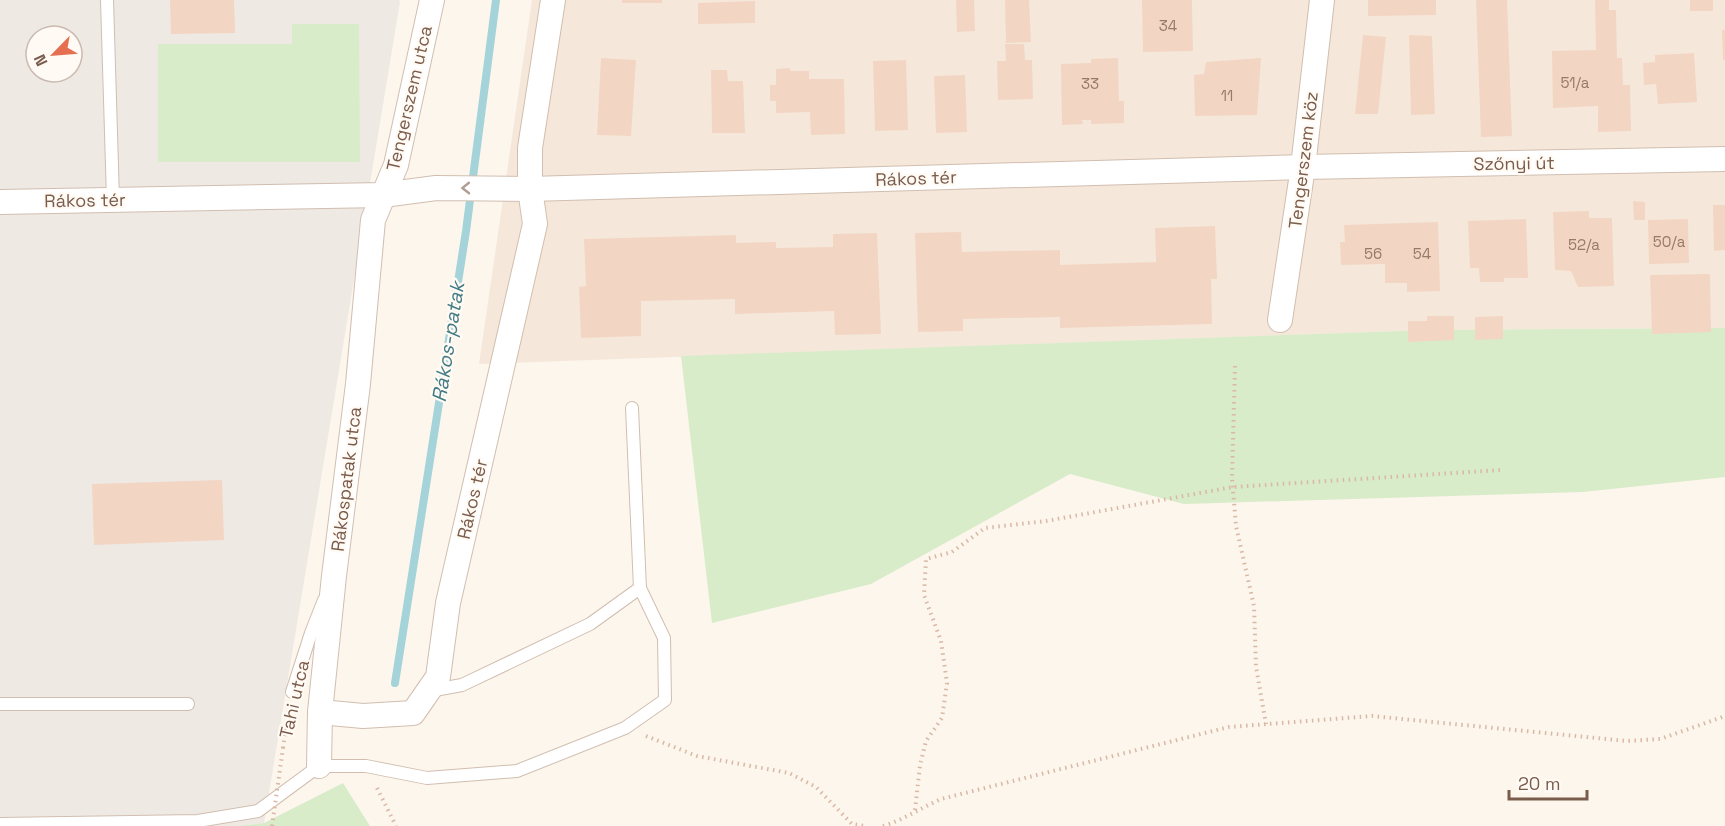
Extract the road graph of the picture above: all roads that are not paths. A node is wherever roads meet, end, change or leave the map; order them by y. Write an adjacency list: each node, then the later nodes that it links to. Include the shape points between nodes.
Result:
1 (107, 0): 9 (lane)
2 (432, 0): 8 (street, Tengerszem utca, via 396,165)
3 (553, 0): 7 (street, via 530,148)
4 (1322, 0): 6 (street, Tengerszem köz)
5 (1725, 159): 6 (street, Szőnyi út)
6 (1303, 167): 7 (street, Rákos tér); 11 (street, Tengerszem köz)
7 (530, 189): 8 (street, Rákos tér, one-way to 8, via 436,188); 15 (street, Rákos tér, via 535,224 448,603 438,677)
8 (383, 195): 9 (street, Rákos tér); 13 (street, Rákospatak utca, via 372,220 358,384)
9 (113, 199): 10 (street, Rákos tér)
10 (0, 202)
11 (1280, 320)
12 (632, 408): 14 (lane)
13 (334, 576): 16 (lane, Tahi utca); 19 (street, Rákospatak utca)
14 (640, 588): 15 (lane, via 590,624 462,685); 20 (lane, via 664,638 665,700 626,728 517,771 427,778 366,766)
15 (428, 691): 19 (street, Rákos tér, via 413,713 363,716)
16 (292, 692)
17 (0, 704): 18 (lane)
18 (188, 704)
19 (320, 711): 20 (street, Rákospatak utca)
20 (320, 766): 21 (lane, via 258,811 198,821)
21 (0, 824)

